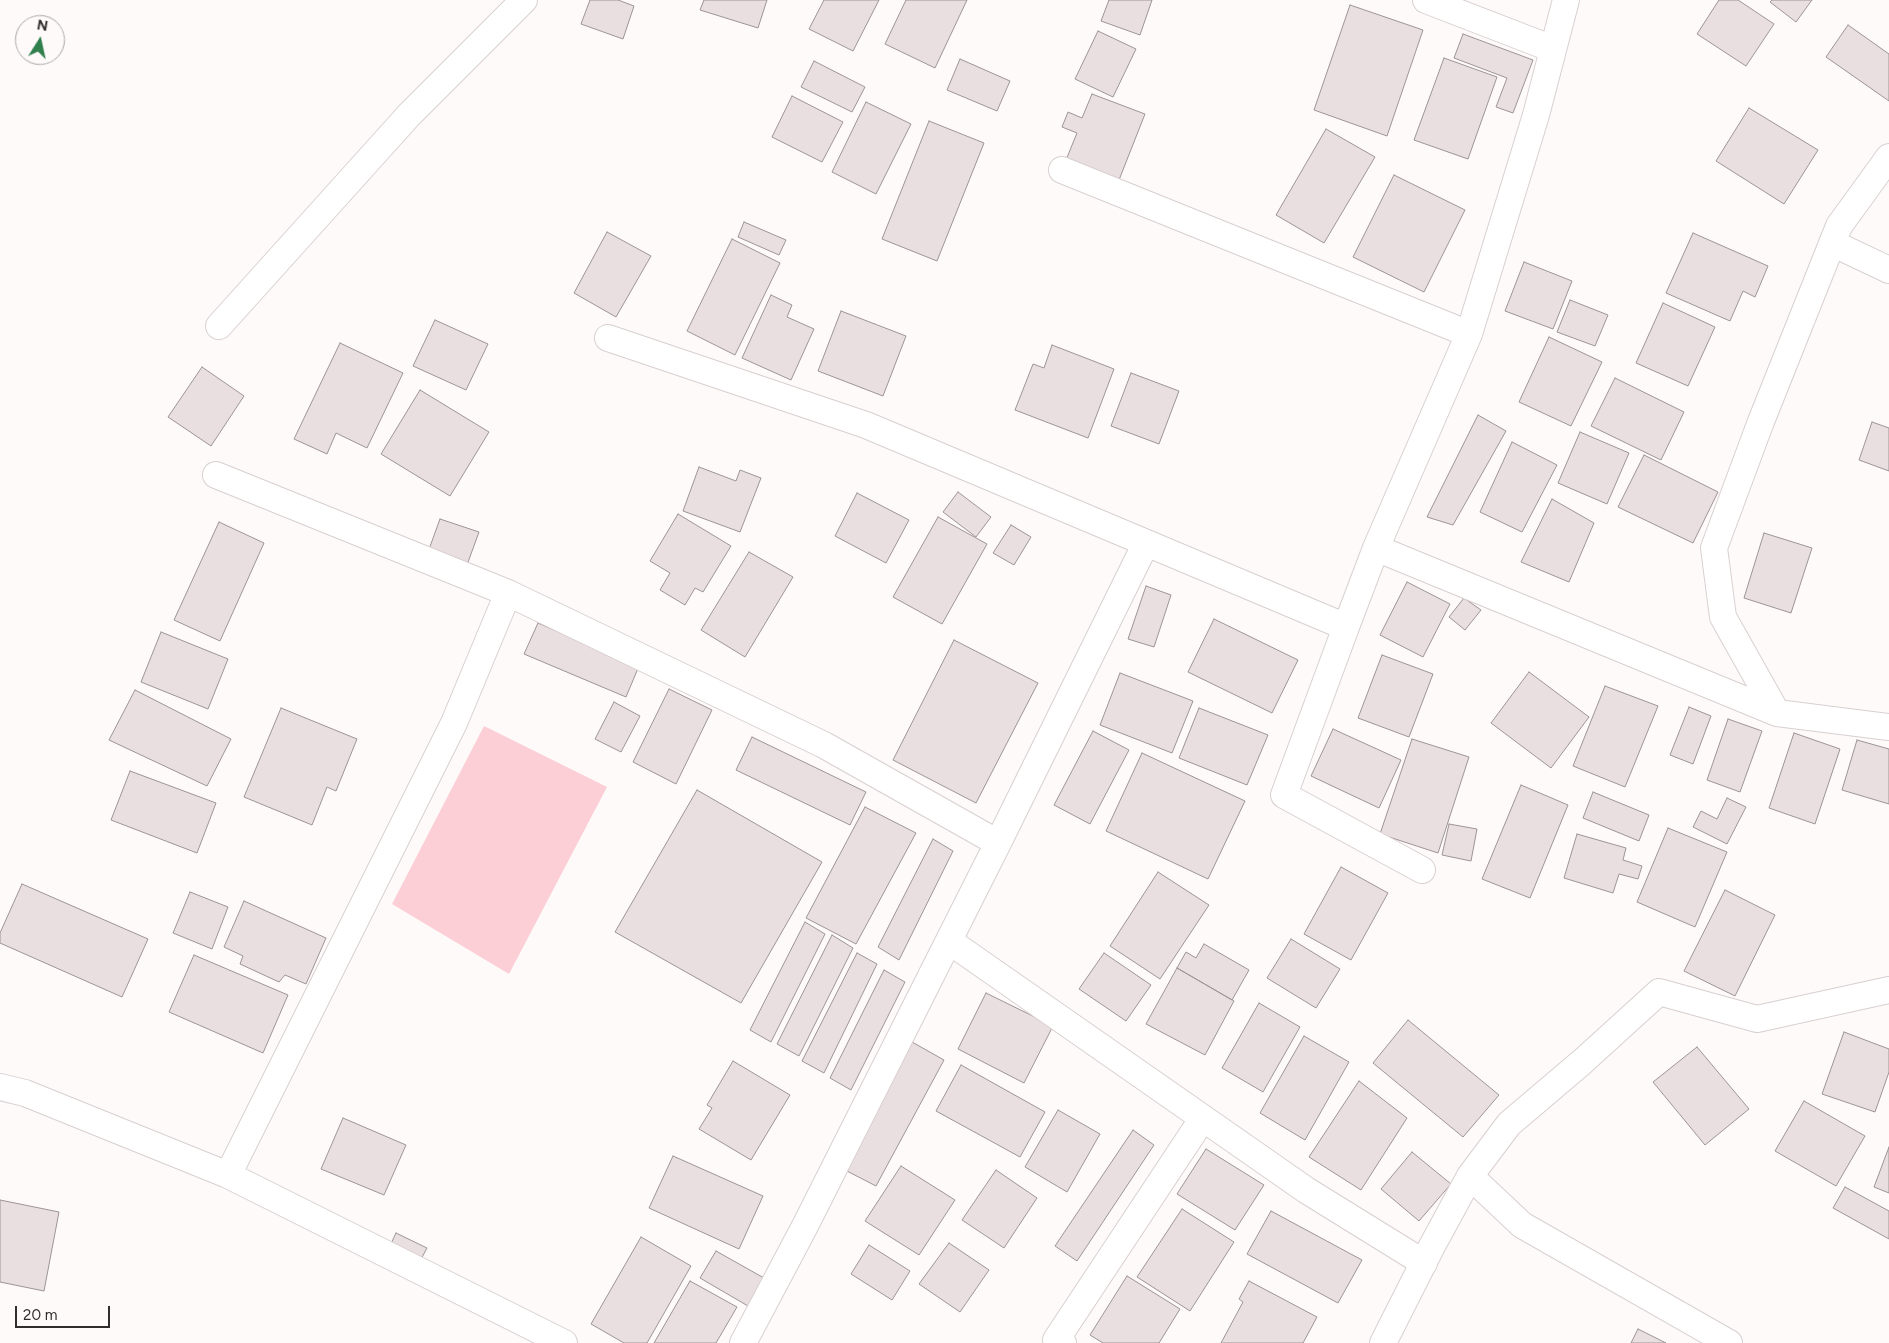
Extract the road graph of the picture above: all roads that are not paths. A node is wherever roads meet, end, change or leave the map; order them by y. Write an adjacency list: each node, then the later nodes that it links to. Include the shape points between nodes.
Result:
1 (524, 0): 9 (street, via 409,115)
2 (1426, 0): 4 (street)
3 (1566, 0): 4 (street)
4 (1553, 49): 10 (street)
5 (1889, 157): 7 (street, via 1839,226)
6 (1062, 170): 10 (street)
7 (1832, 243): 8 (street); 17 (street, via 1714,548 1723,617)
8 (1889, 270)
9 (219, 326)
10 (1469, 334): 14 (street)
11 (608, 338): 13 (street, via 866,426)
12 (216, 475): 15 (street)
13 (1146, 543): 16 (street); 19 (street)
14 (1376, 548): 16 (street); 17 (street)
15 (508, 593): 19 (street, via 824,745); 25 (street, via 454,723)
16 (1346, 627): 20 (street, via 1284,794)
17 (1777, 713): 18 (street)
18 (1889, 728)
19 (998, 843): 21 (street)
20 (1422, 870)
21 (949, 941): 24 (street); 29 (street)
22 (1889, 990): 26 (street, via 1757,1019 1659,992 1509,1124)
23 (0, 1086): 25 (street, via 25,1093)
24 (1203, 1118): 27 (street, via 1306,1190); 30 (street, via 1056,1340)
25 (228, 1175): 28 (street)
26 (1470, 1176): 27 (street); 32 (street, via 1522,1225)
27 (1424, 1263): 31 (street)
28 (564, 1343)
29 (743, 1343)
30 (1062, 1343)
31 (1383, 1343)
32 (1729, 1343)

